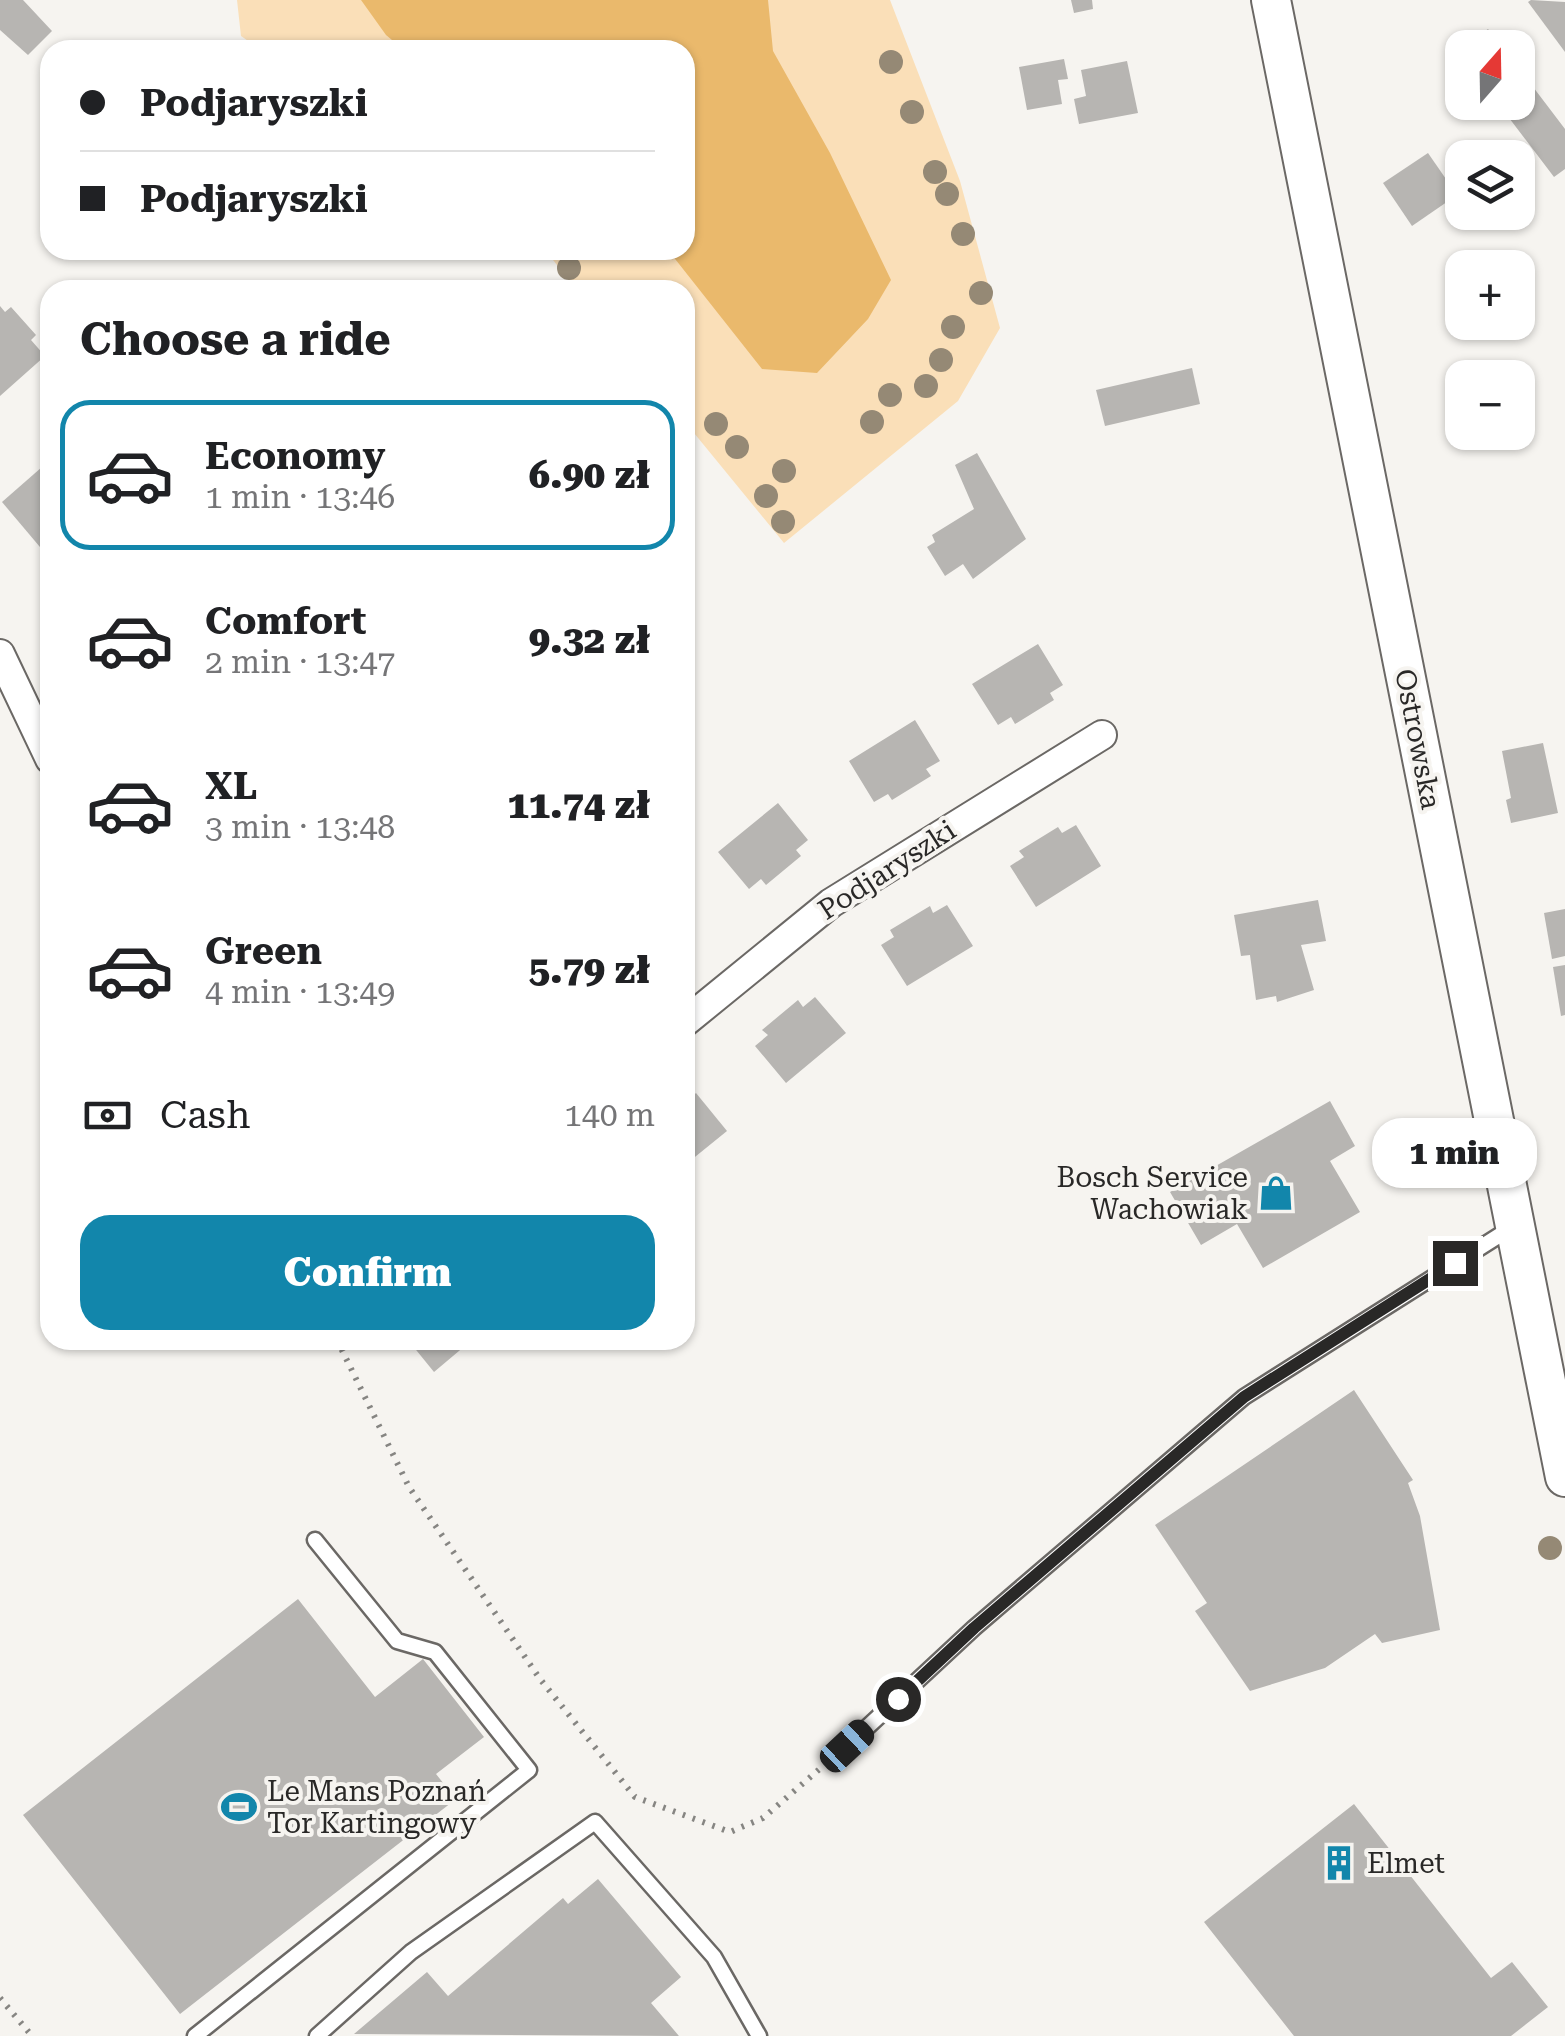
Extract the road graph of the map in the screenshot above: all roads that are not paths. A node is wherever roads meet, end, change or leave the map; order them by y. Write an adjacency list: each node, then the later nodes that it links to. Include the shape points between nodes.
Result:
1 (1272, 0): 6 (street, Ostrowska)
2 (0, 654): 4 (street)
3 (1102, 735): 5 (street, Podjaryszki, via 831,903)
4 (40, 738)
5 (695, 1014)
6 (1515, 1225): 7 (street, Ostrowska); 9 (lane, via 1244,1397)
7 (1565, 1477)
8 (315, 1540): 10 (lane, via 397,1641 435,1652 529,1770)
9 (847, 1746)
10 (195, 2036)
11 (317, 2036): 12 (lane, via 411,1952 596,1822 714,1958)
12 (760, 2036)

